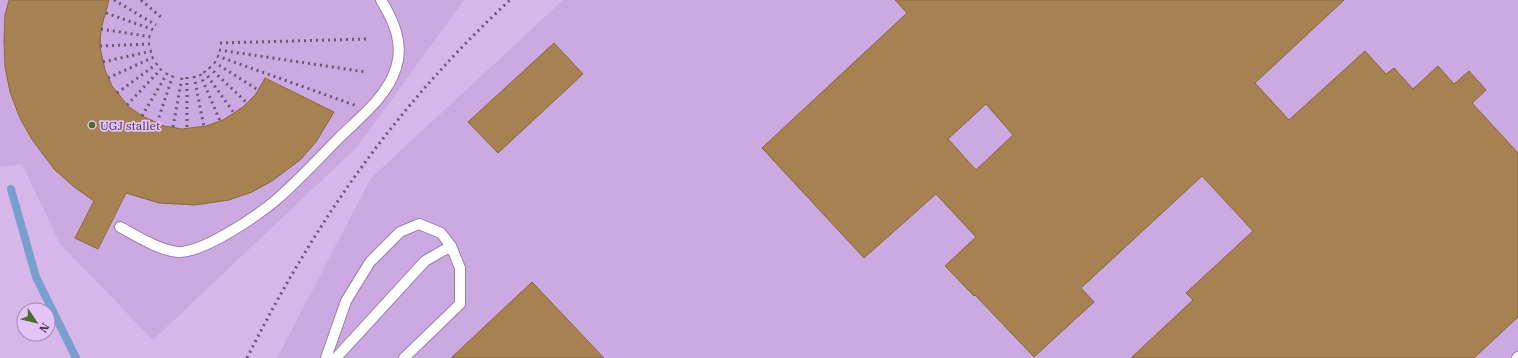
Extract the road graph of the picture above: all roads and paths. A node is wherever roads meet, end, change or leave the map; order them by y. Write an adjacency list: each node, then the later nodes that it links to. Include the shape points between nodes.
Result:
1 (381, 0): 2 (lane, via 393,20 399,46 396,69 381,95 275,201 222,237 193,249 178,252 157,246)
2 (120, 227)
3 (451, 246): 4 (lane, via 441,233 419,224 400,232 370,262 346,301); 5 (lane, via 425,261); 6 (lane, via 460,268 460,304)
4 (326, 358)
5 (336, 358)
6 (404, 358)

